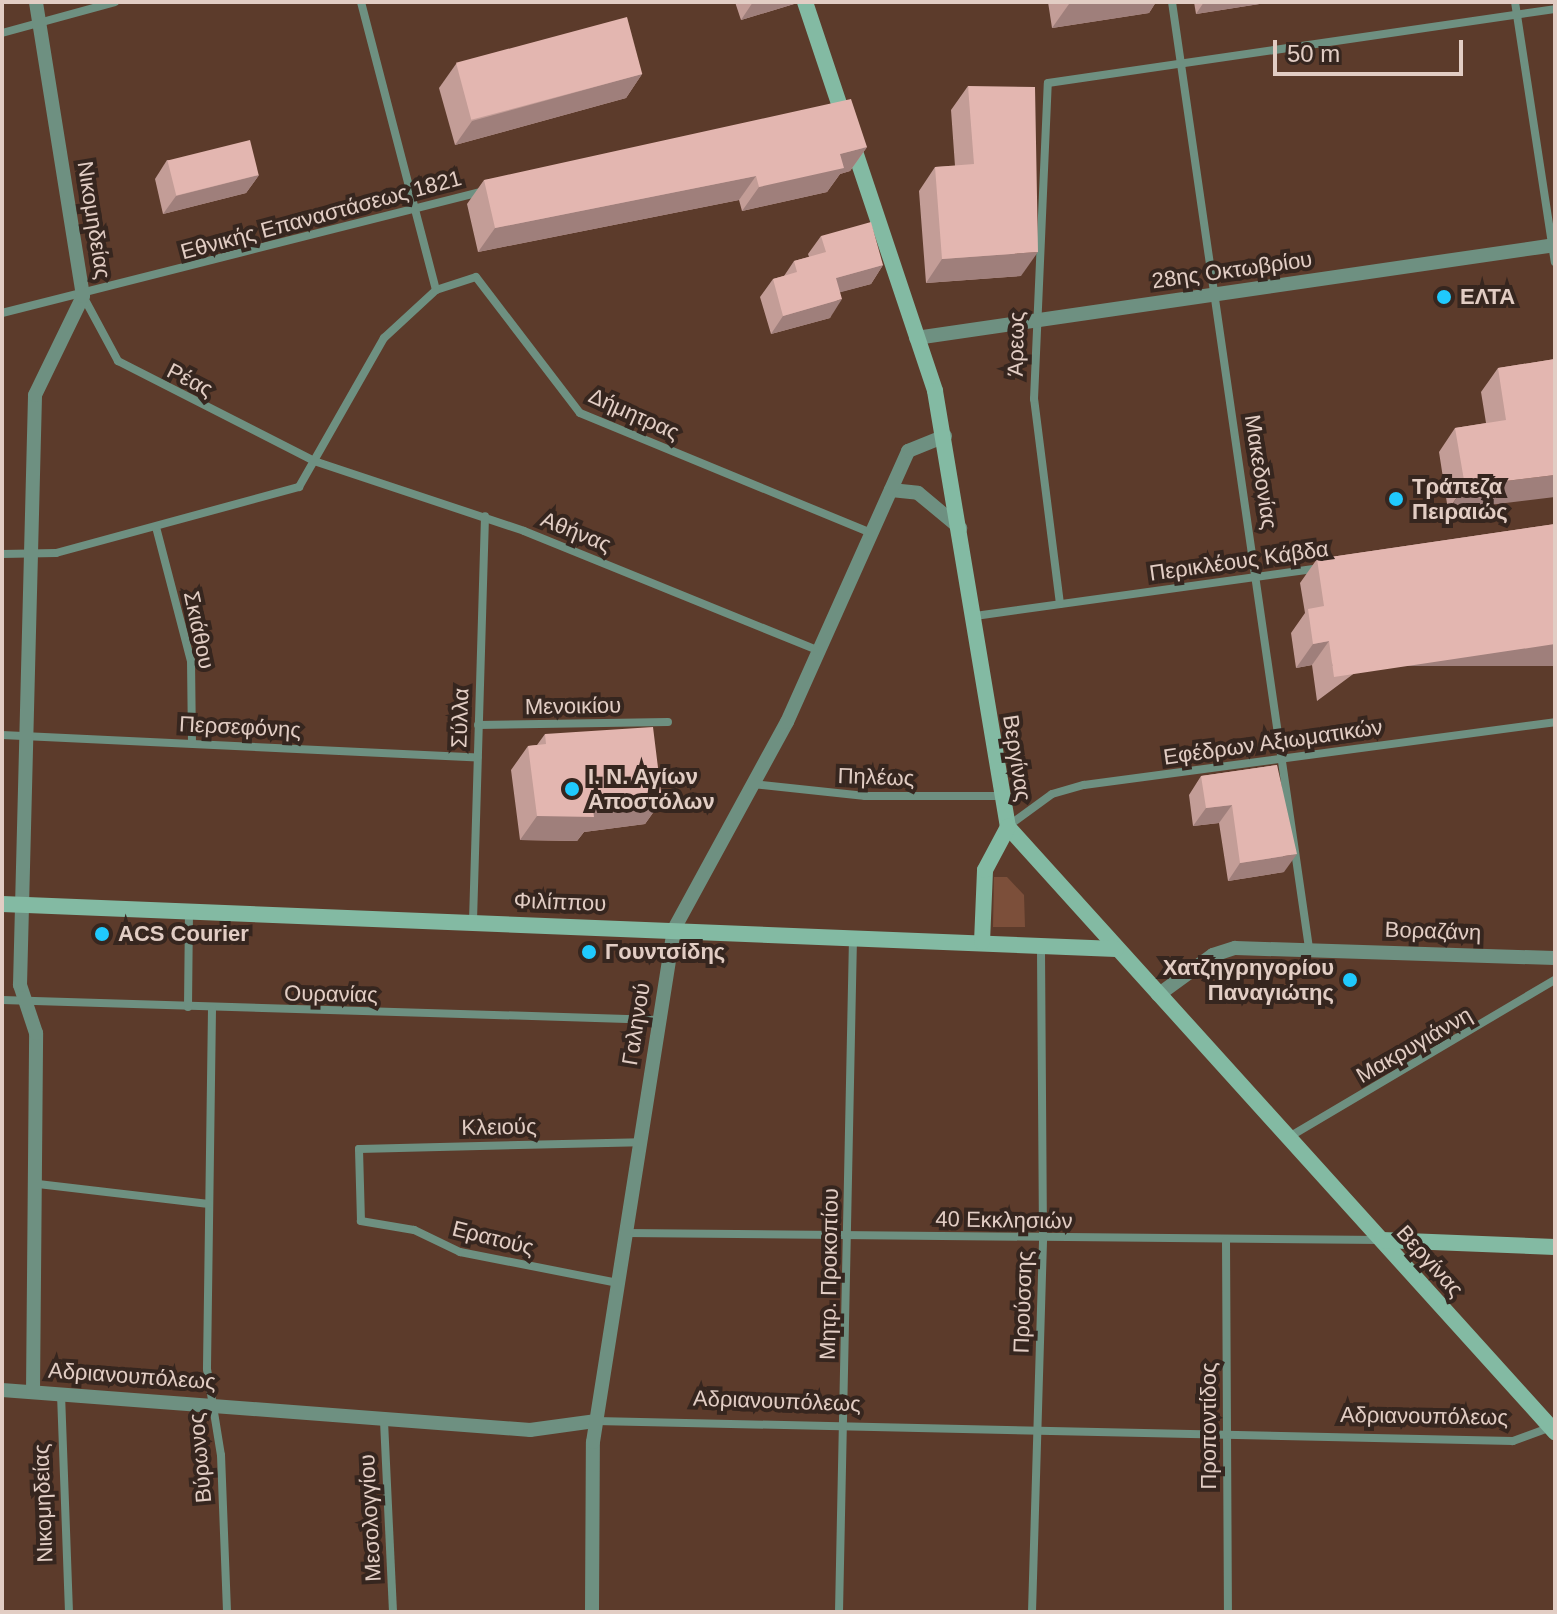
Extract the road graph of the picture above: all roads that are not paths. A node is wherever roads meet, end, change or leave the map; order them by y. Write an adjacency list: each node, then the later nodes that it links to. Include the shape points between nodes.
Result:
1 (36, 2): 9 (street, Νικομηδείας)
2 (115, 2): 9 (street)
3 (361, 2): 13 (street)
4 (805, 2): 21 (main road, Βεργίνας)
5 (1172, 2): 11 (street, Μακεδονίας)
6 (1515, 2): 8 (street)
7 (1555, 9): 8 (street)
8 (1517, 15): 11 (street); 14 (street)
9 (41, 22): 10 (street); 18 (street, Νικομηδείας)
10 (2, 33)
11 (1180, 63): 17 (street, Μακεδονίας); 20 (street, Άρεως, via 1048,83)
12 (502, 186): 13 (street, Εθνικής Επαναστάσεως 1821)
13 (414, 209): 16 (street); 18 (street, Εθνικής Επαναστάσεως 1821)
14 (1554, 245): 15 (street); 17 (street, 28ης Οκτωβρίου)
15 (1555, 262)
16 (436, 290): 23 (street, via 384,338); 28 (street, Δήμητρας, via 476,277 580,413)
17 (1216, 294): 20 (street, 28ης Οκτωβρίου); 32 (street, Μακεδονίας)
18 (83, 296): 19 (street, Εθνικής Επαναστάσεως 1821); 23 (street, Ρέας, via 118,361); 30 (street, Νικομηδείας, via 35,395)
19 (2, 313)
20 (1034, 321): 21 (street, 28ης Οκτωβρίου); 33 (street, Άρεως, via 1035,418)
21 (916, 338): 22 (main road, Βεργίνας)
22 (945, 436): 24 (street, Γαληνού, via 908,451); 27 (main road, Βεργίνας)
23 (314, 461): 25 (street, Αθήνας, via 406,498); 26 (street, via 299,487)
24 (891, 490): 27 (street, via 918,493); 28 (street, Γαληνού)
25 (485, 516): 35 (street, Αθήνας); 38 (street, Σύλλα)
26 (156, 527): 30 (street); 41 (street, Σκιάθου, via 191,661)
27 (960, 528): 34 (main road, Βεργίνας)
28 (871, 533): 35 (street, Γαληνού)
29 (2, 554): 30 (street)
30 (29, 556): 40 (street, Νικομηδείας)
31 (1337, 566): 32 (street, Περικλέους Κάβδα)
32 (1259, 577): 33 (street, Περικλέους Κάβδα); 43 (street, Μακεδονίας)
33 (1060, 604): 34 (street, Περικλέους Κάβδα)
34 (975, 616): 45 (main road, Βεργίνας)
35 (819, 651): 44 (street, Γαληνού)
36 (668, 722): 38 (street, Μενοικίου)
37 (1555, 722): 43 (street, Εφέδρων Αξιωματικών)
38 (478, 725): 42 (street, Σύλλα)
39 (2, 735): 40 (street, Περσεφόνης)
40 (26, 736): 41 (street, Περσεφόνης); 48 (street, Νικομηδείας)
41 (192, 743): 42 (street, Περσεφόνης)
42 (477, 757): 50 (street, Σύλλα)
43 (1284, 759): 46 (street, Εφέδρων Αξιωματικών, via 1068,789); 55 (street, Μακεδονίας)
44 (753, 784): 45 (street, Πηλέως, via 865,796); 51 (street, Γαληνού)
45 (998, 796): 46 (main road, Βεργίνας)
46 (1008, 827): 53 (main road, via 985,870); 56 (main road, Βεργίνας)
47 (2, 904): 48 (main road, Φιλίππου)
48 (22, 905): 49 (main road, Φιλίππου); 61 (street, Νικομηδείας)
49 (189, 911): 50 (main road, Φιλίππου); 62 (street)
50 (473, 921): 51 (main road, Φιλίππου)
51 (674, 929): 52 (main road, Φιλίππου); 64 (street, Γαληνού)
52 (853, 936): 53 (main road, Φιλίππου); 71 (street, Μητρ. Προκοπίου)
53 (982, 942): 54 (main road, Φιλίππου)
54 (1041, 945): 56 (main road, Φιλίππου); 72 (street, Προύσσης)
55 (1309, 948): 57 (street, Βοραζάνη); 59 (street, Βοραζάνη, via 1221,951)
56 (1116, 949): 59 (main road, Βεργίνας)
57 (1555, 958)
58 (1555, 980): 65 (street, Μακρυγιάννη)
59 (1158, 995): 65 (main road, Βεργίνας)
60 (2, 1000): 61 (street, Ουρανίας)
61 (24, 1000): 62 (street, Ουρανίας); 67 (street, Νικομηδείας, via 36,1033)
62 (188, 1007): 63 (street, Ουρανίας)
63 (212, 1009): 64 (street, Ουρανίας); 68 (street, Βύρωνος)
64 (659, 1020): 66 (street, Γαληνού)
65 (1289, 1138): 74 (main road, Βεργίνας)
66 (640, 1142): 69 (street, Κλειούς, via 359,1149); 70 (street, Γαληνού)
67 (38, 1184): 68 (street); 78 (street, Νικομηδείας)
68 (209, 1204): 80 (street, Βύρωνος)
69 (361, 1221): 76 (street, Ερατούς, via 414,1230 460,1252)
70 (626, 1233): 71 (street, 40 Εκκλησιών); 76 (street, Γαληνού)
71 (848, 1236): 72 (street, 40 Εκκλησιών); 83 (street, Μητρ. Προκοπίου)
72 (1043, 1238): 73 (street, 40 Εκκλησιών); 85 (street, Προύσσης)
73 (1226, 1240): 74 (street, 40 Εκκλησιών); 86 (street, Προποντίδος)
74 (1382, 1240): 75 (main road); 84 (main road, Βεργίνας)
75 (1555, 1247)
76 (618, 1283): 82 (street, Γαληνού)
77 (2, 1390): 78 (street, Αδριανουπόλεως)
78 (33, 1392): 79 (street, Αδριανουπόλεως)
79 (61, 1393): 80 (street, Αδριανουπόλεως); 87 (street, Νικομηδείας)
80 (213, 1403): 81 (street, Αδριανουπόλεως); 88 (street, Βύρωνος)
81 (384, 1421): 82 (street, Αδριανουπόλεως, via 530,1430); 89 (street, Μεσολογγίου)
82 (596, 1421): 83 (street, Αδριανουπόλεως); 90 (street, Γαληνού)
83 (843, 1425): 85 (street, Αδριανουπόλεως); 91 (street, Μητρ. Προκοπίου)
84 (1553, 1429): 86 (street, Αδριανουπόλεως, via 1513,1441)
85 (1037, 1430): 86 (street, Αδριανουπόλεως); 92 (street, Προύσσης)
86 (1226, 1436): 93 (street, Προποντίδος)
87 (69, 1612)
88 (227, 1612)
89 (393, 1612)
90 (592, 1612)
91 (839, 1612)
92 (1032, 1612)
93 (1228, 1612)

